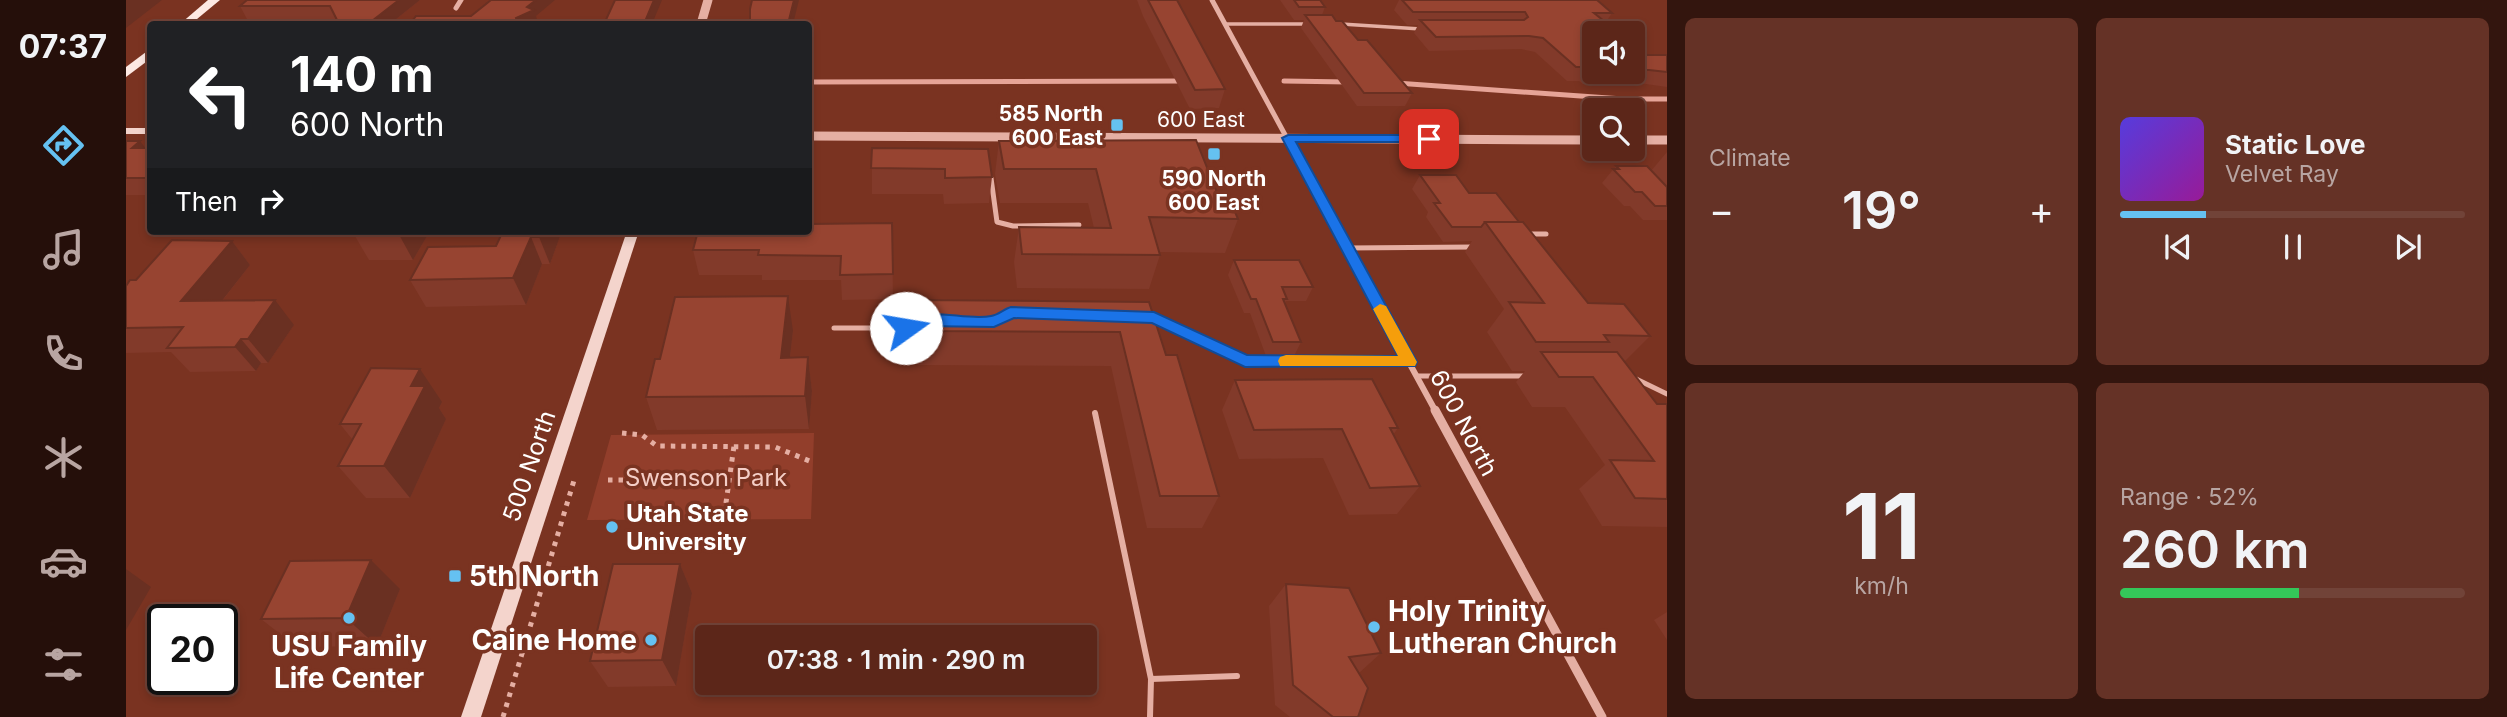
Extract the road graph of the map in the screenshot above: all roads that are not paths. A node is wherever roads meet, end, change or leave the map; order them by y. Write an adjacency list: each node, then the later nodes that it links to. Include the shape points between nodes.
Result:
1 (215, 0): 6 (main road)
2 (461, 0): 5 (street)
3 (708, 0): 7 (street)
4 (1213, 0): 8 (street, 600 North)
5 (456, 8)
6 (189, 21)
7 (702, 21)
8 (1226, 24): 9 (lane); 18 (street, 600 North)
9 (1309, 24)
10 (1334, 24): 11 (lane)
11 (1427, 29)
12 (147, 56): 13 (main road)
13 (126, 73)
14 (126, 131): 15 (main road)
15 (147, 131)
16 (812, 136): 17 (street, 600 East)
17 (985, 137): 18 (street, 600 East); 22 (lane)
18 (1288, 138): 19 (street, 600 East); 29 (street, 600 North)
19 (1582, 139)
20 (1645, 140): 21 (street)
21 (1667, 140)
22 (986, 148)
23 (990, 172): 24 (lane, via 997,222)
24 (1079, 225)
25 (1546, 234): 27 (lane, via 1525,234)
26 (632, 235): 41 (main road, 500 North)
27 (1528, 246)
28 (1478, 247): 29 (lane)
29 (1347, 248): 33 (street, 600 North)
30 (1141, 317): 33 (lane, via 1154,317 1245,361)
31 (932, 320): 32 (lane, via 920,320 906,328)
32 (834, 328)
33 (1409, 362): 34 (street, 600 North)
34 (1417, 376): 35 (lane); 43 (street, 600 North)
35 (1527, 376)
36 (1622, 377): 37 (lane, via 1635,377)
37 (1667, 394)
38 (1095, 413): 40 (lane)
39 (1237, 676): 40 (lane)
40 (1151, 679): 42 (lane)
41 (471, 717)
42 (1150, 717)
43 (1602, 717)

